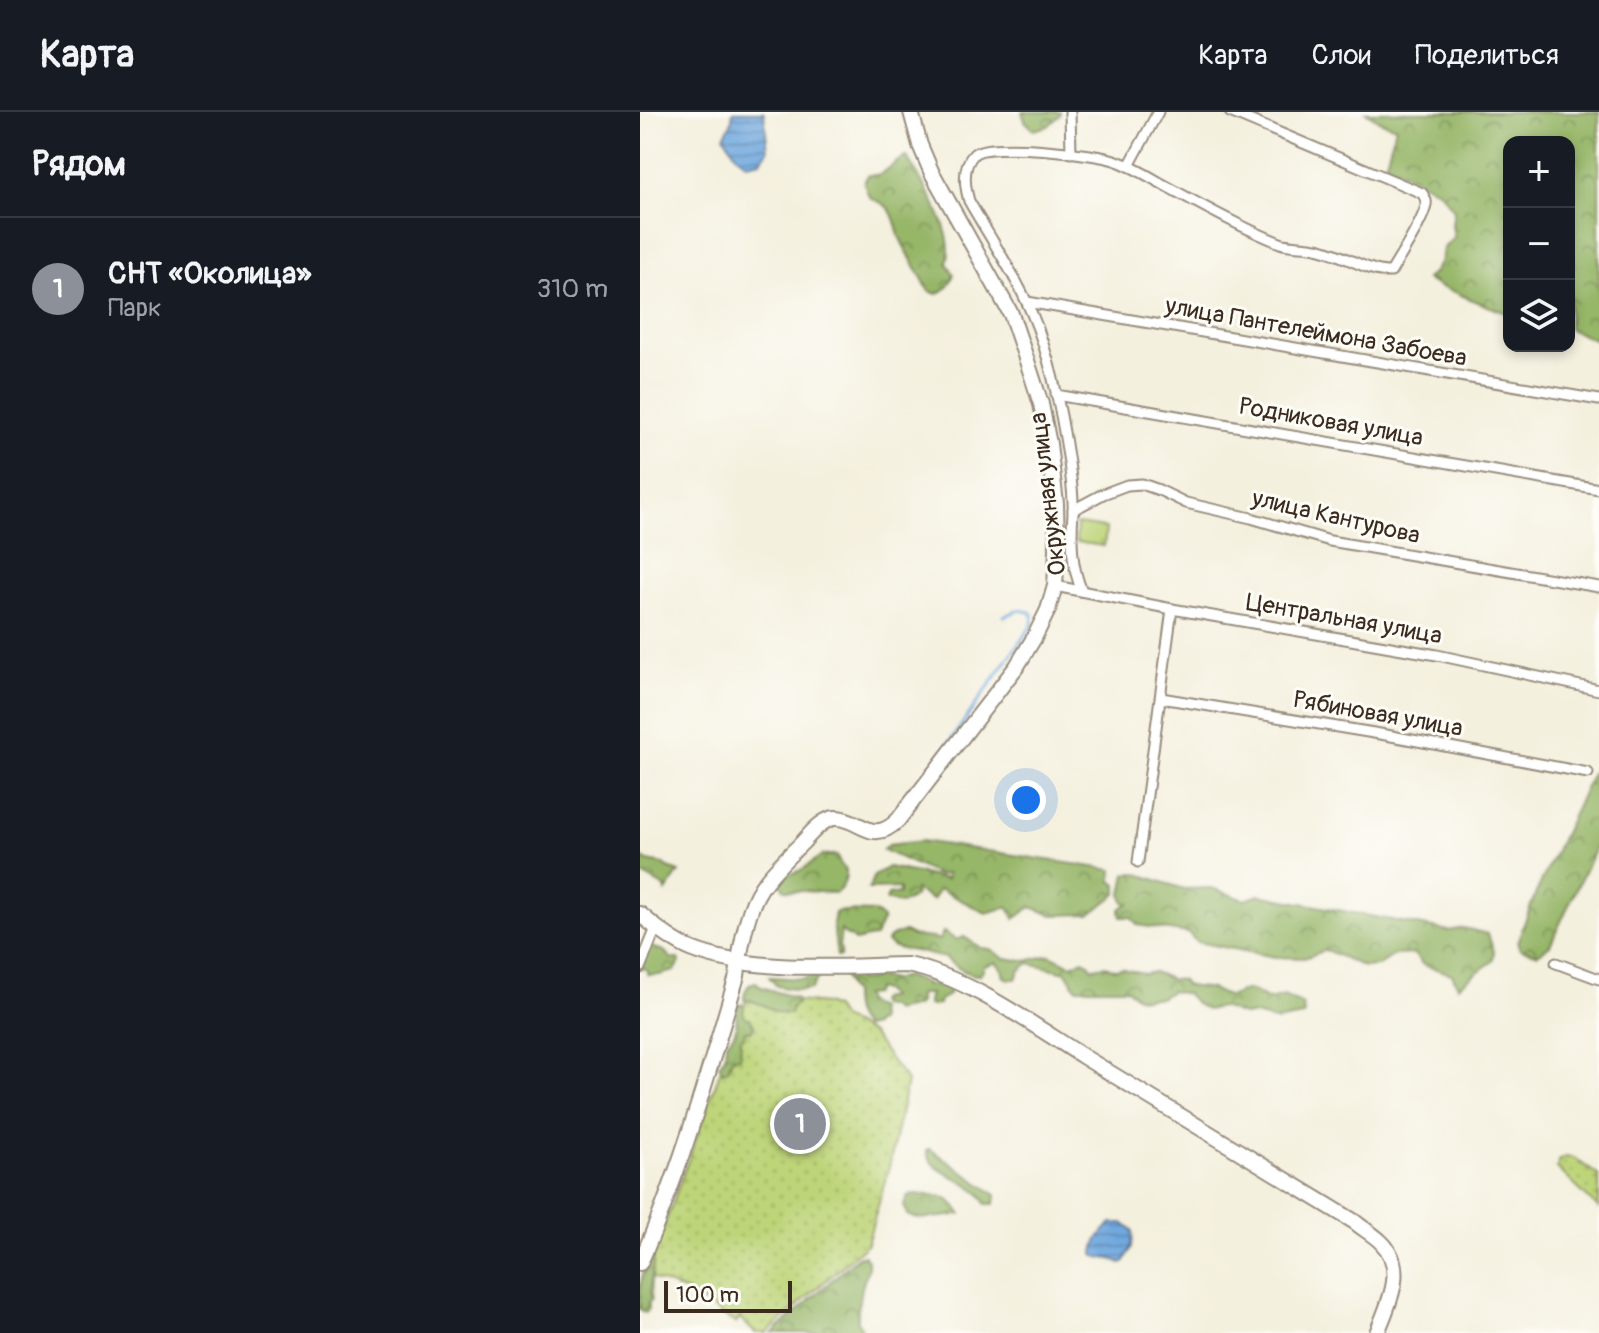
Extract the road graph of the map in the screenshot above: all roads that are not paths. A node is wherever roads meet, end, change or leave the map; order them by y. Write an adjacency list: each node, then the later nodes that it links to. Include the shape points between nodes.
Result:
1 (911, 112): 12 (street, via 931,171 1011,314 1041,404 1056,504)
2 (1070, 112): 5 (street)
3 (1158, 112): 6 (street)
4 (1230, 112): 6 (street, via 1422,193 1426,206 1391,272 1319,248 1284,244)
5 (1071, 153): 6 (street, via 1099,155); 7 (street, Окружная улица, via 982,149 970,159 966,172 969,201)
6 (1129, 166)
7 (1027, 302): 8 (street, Окружная улица); 9 (street, улица Пантелеймона Забоева)
8 (1056, 395): 10 (street, Родниковая улица); 11 (street, Окружная улица)
9 (1599, 400)
10 (1599, 489)
11 (1073, 510): 13 (street, улица Кантурова, via 1103,494 1142,484 1186,503 1330,541); 14 (street, Окружная улица, via 1073,554)
12 (1055, 586): 14 (street, Центральная улица); 22 (street, via 1017,666 898,820 870,831 834,817 825,821 761,889)
13 (1599, 587)
14 (1082, 591): 15 (street, Центральная улица)
15 (1172, 609): 16 (street, Центральная улица, via 1437,655); 17 (street)
16 (1599, 690)
17 (1161, 698): 18 (street, Рябиновая улица); 19 (street)
18 (1588, 773)
19 (1138, 862)
20 (640, 914): 21 (street)
21 (656, 928): 22 (street, via 692,949); 24 (street)
22 (739, 961): 26 (street, via 687,1145); 27 (street, via 795,967 907,965 956,981 1008,1010 1379,1240 1392,1260 1395,1281)
23 (1556, 963): 25 (street)
24 (640, 968)
25 (1599, 979)
26 (640, 1263)
27 (1377, 1333)

